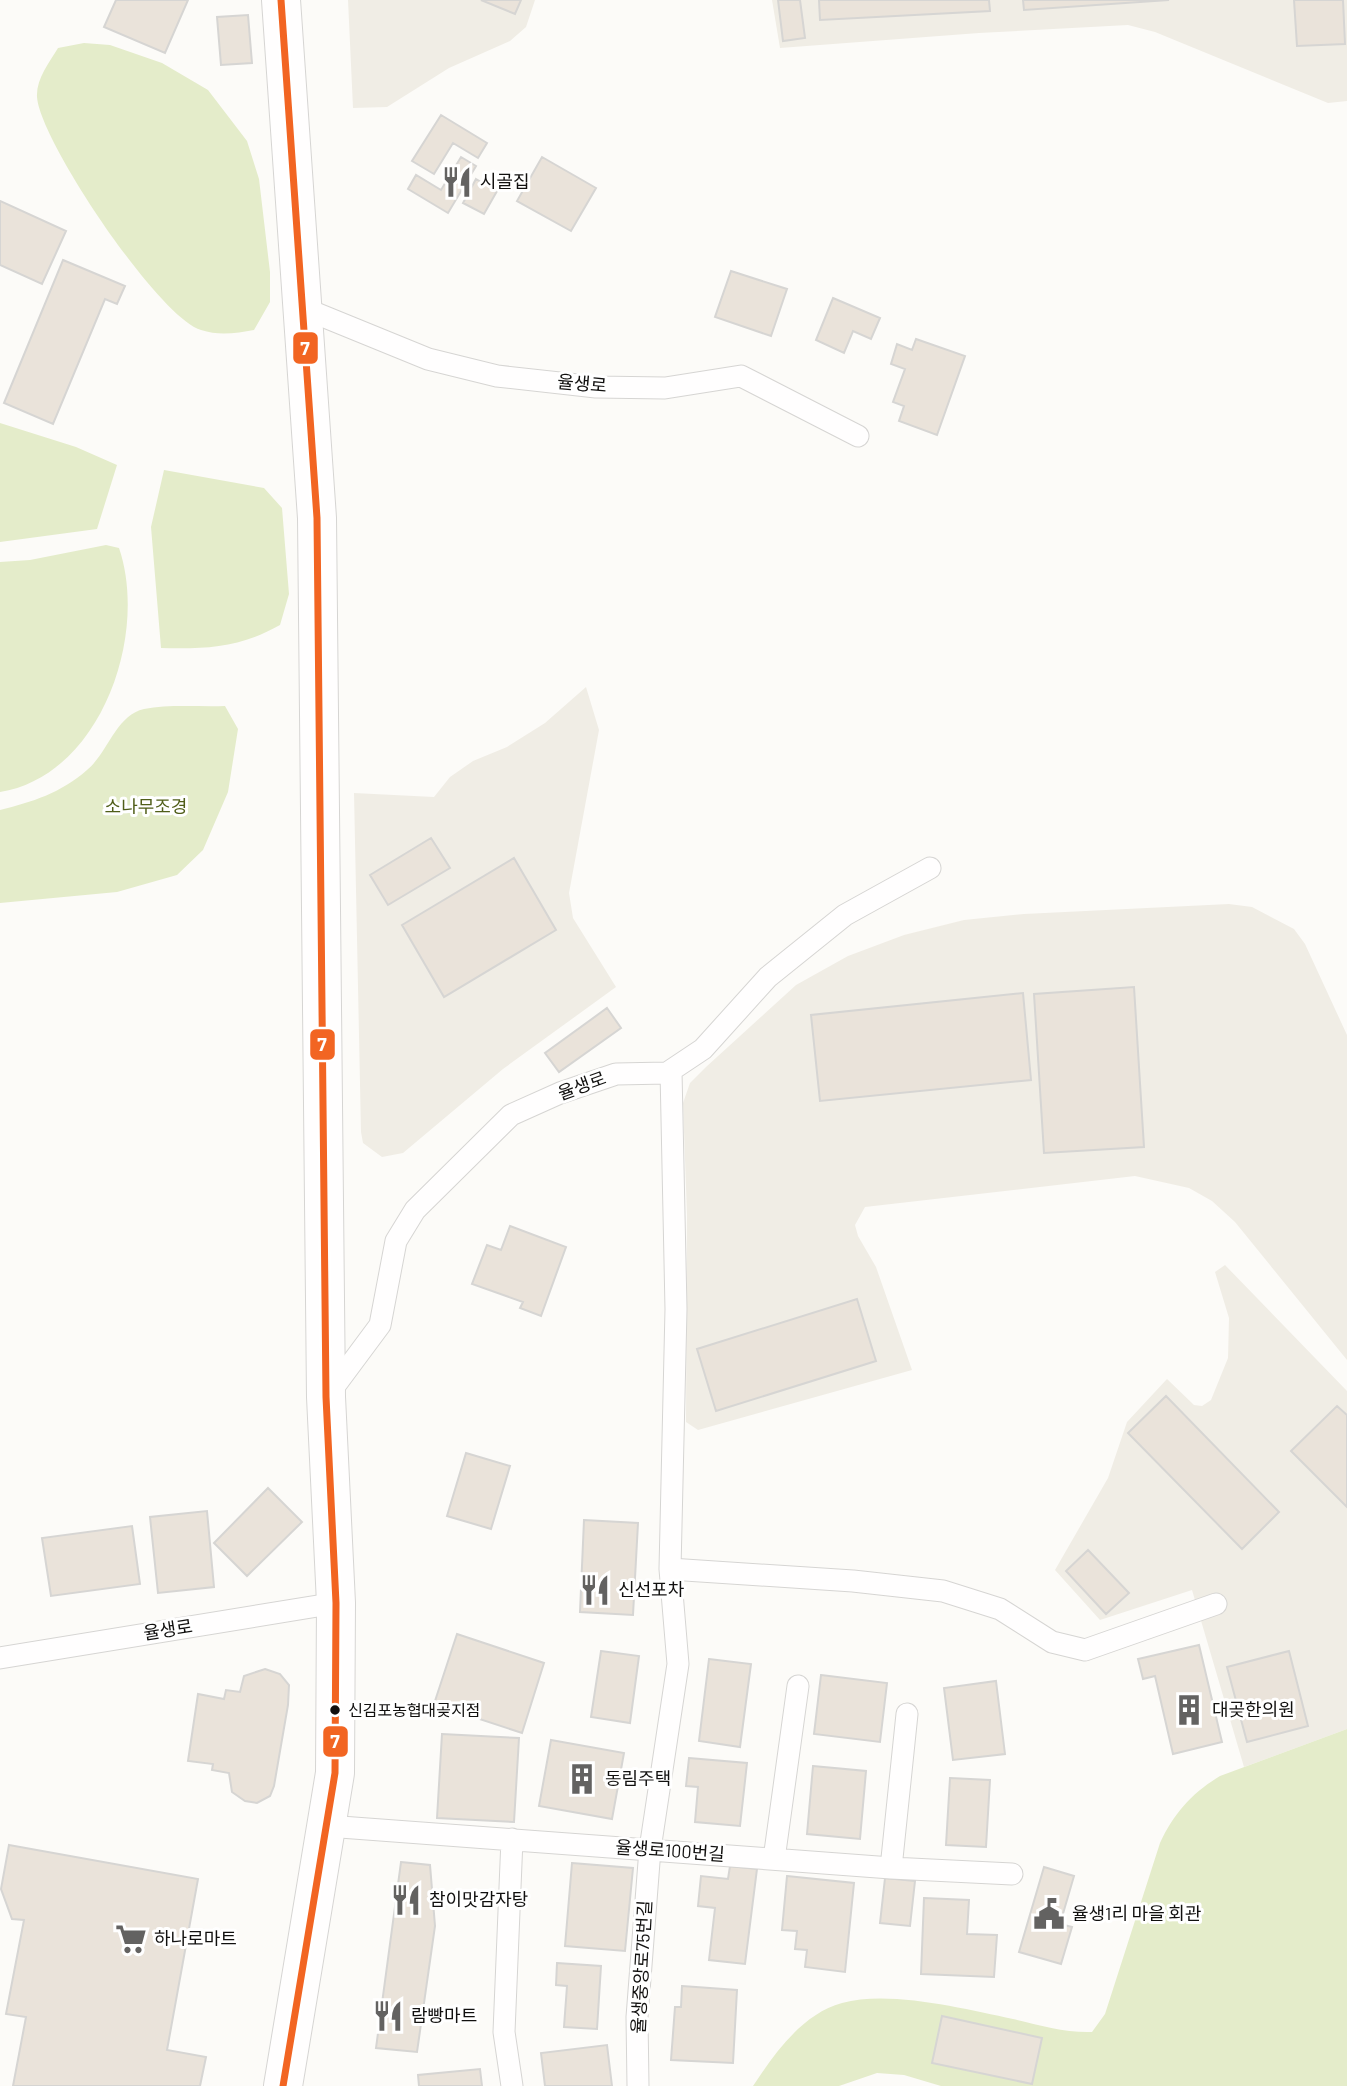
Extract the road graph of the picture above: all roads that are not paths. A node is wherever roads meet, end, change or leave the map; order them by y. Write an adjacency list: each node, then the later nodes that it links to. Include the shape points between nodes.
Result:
1 (281, 0): 2 (street)
2 (303, 308): 3 (lane, 율생로, via 428,359 498,376 596,387 665,388 741,376); 6 (street, via 317,518)
3 (858, 436)
4 (930, 868): 5 (lane, via 845,915 768,977 703,1049)
5 (671, 1071): 6 (lane, 율생로, via 615,1074 560,1093 511,1115 464,1159 415,1210 396,1241 380,1325); 7 (lane, 율생중앙로75번길, via 676,1322)
6 (326, 1397): 8 (street)
7 (670, 1569): 9 (lane, via 943,1591 1000,1609 1052,1642 1085,1650); 15 (lane, 율생중앙로75번길, via 678,1664)
8 (336, 1603): 10 (lane, 율생로); 13 (street, via 335,1773)
9 (1216, 1604)
10 (0, 1658)
11 (798, 1686): 16 (lane)
12 (907, 1714): 17 (lane)
13 (327, 1826): 14 (lane, 율생로100번길); 19 (street)
14 (512, 1839): 15 (lane, 율생로100번길); 20 (lane, via 504,2032)
15 (650, 1849): 16 (lane, 율생로100번길); 21 (lane, 율생중앙로75번길, via 637,2017)
16 (774, 1859): 17 (lane, 율생로100번길)
17 (891, 1868): 18 (lane, 율생로100번길)
18 (1013, 1874)
19 (283, 2086)
20 (512, 2086)
21 (638, 2086)

